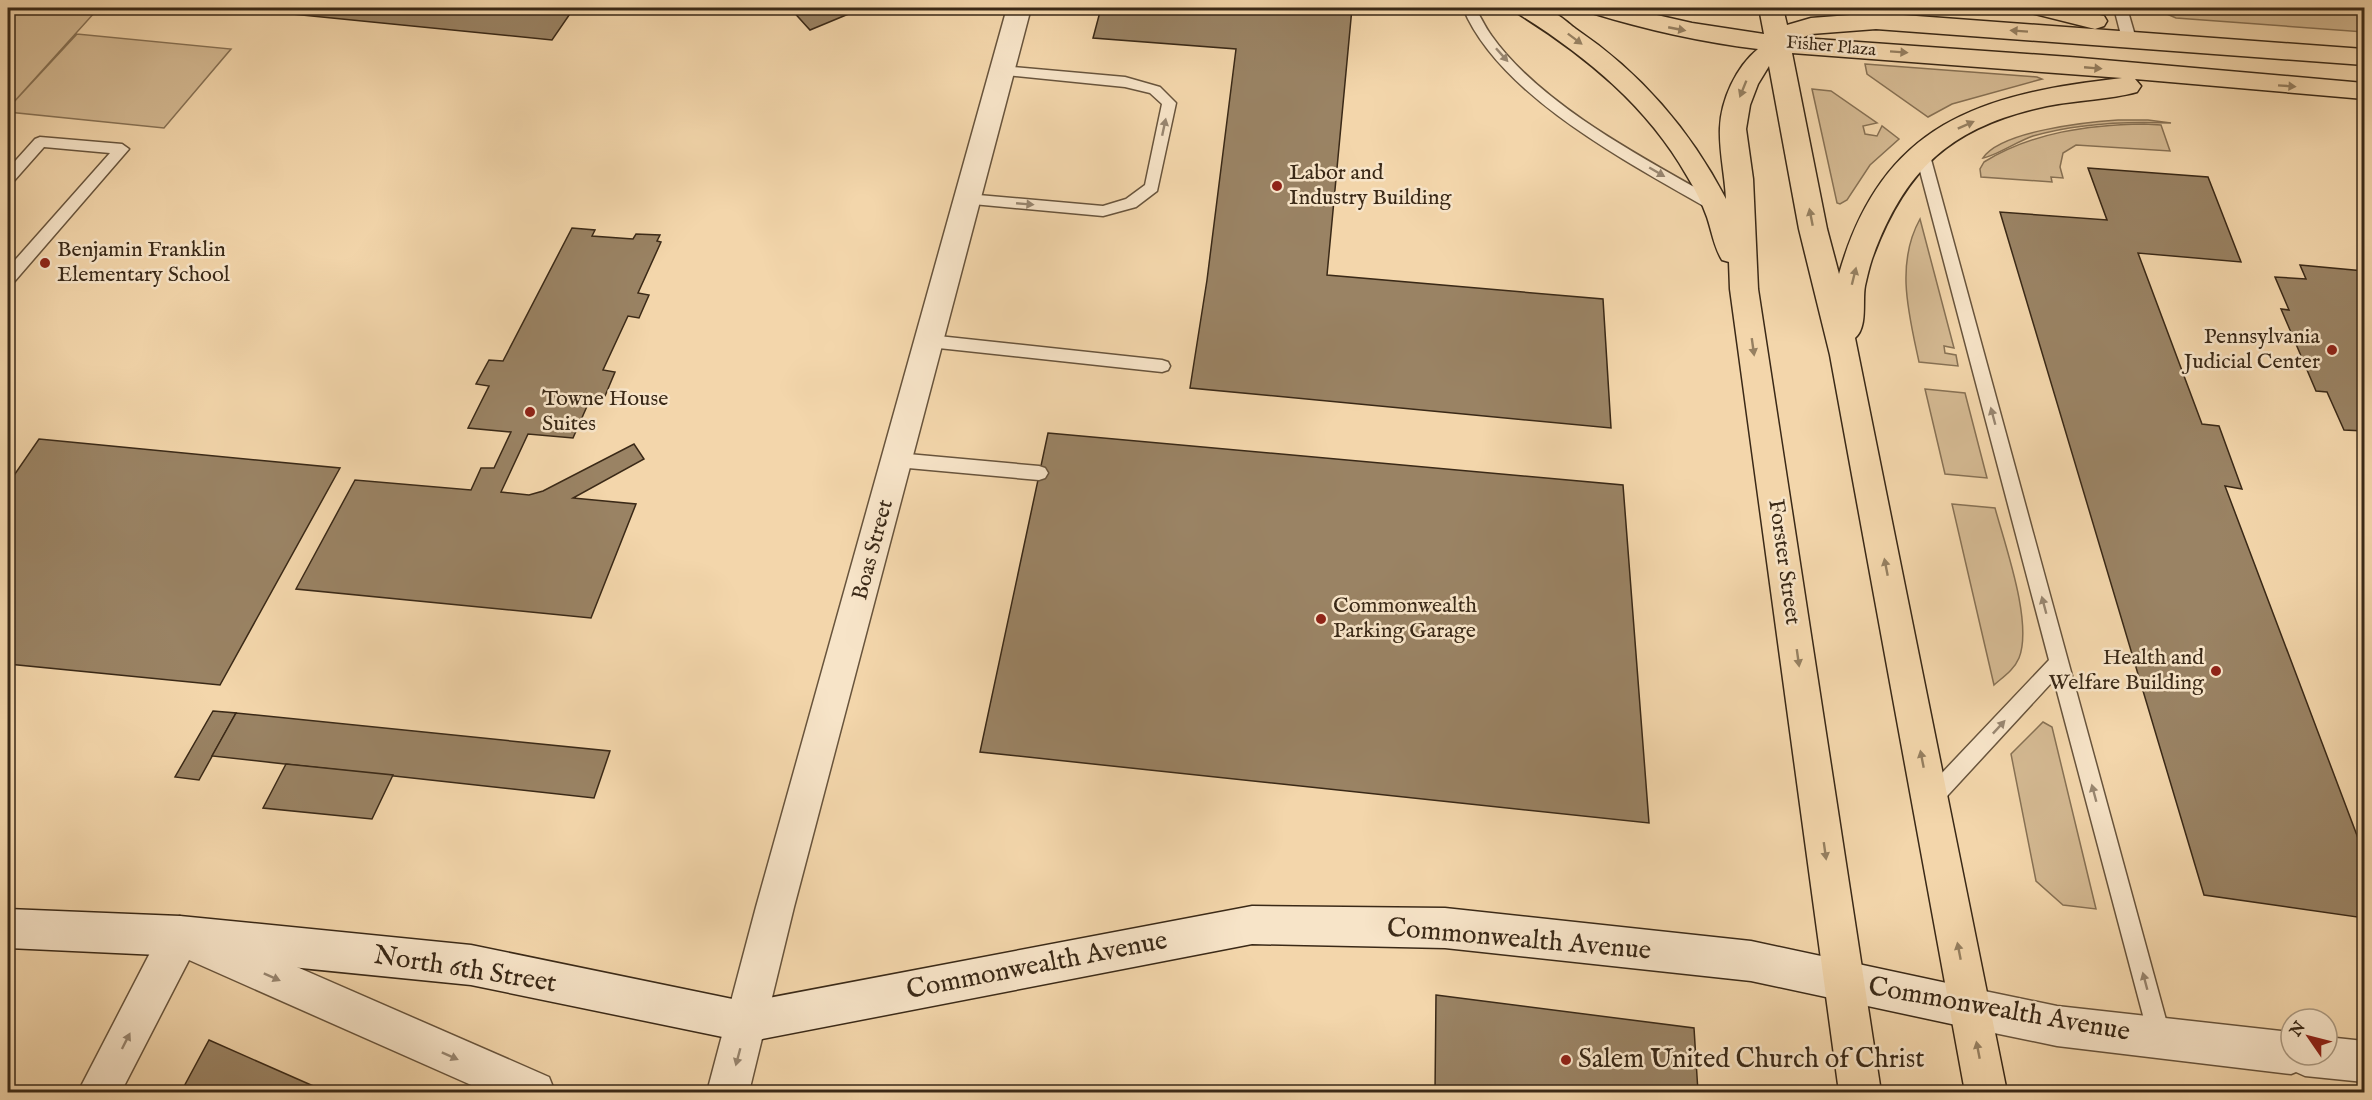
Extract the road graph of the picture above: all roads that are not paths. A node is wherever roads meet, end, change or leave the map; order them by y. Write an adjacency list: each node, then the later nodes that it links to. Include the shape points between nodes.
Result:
1 (1019, 8): 10 (street, Boas Street)
2 (1469, 8): 16 (lane, one-way to 16, via 1505,59 1572,118)
3 (1526, 8): 16 (main road, one-way to 16, via 1597,55 1636,91 1692,163)
4 (1600, 8): 8 (main road, one-way to 8, via 1722,38)
5 (1771, 8): 8 (main road)
6 (2040, 8): 7 (main road)
7 (2125, 25): 8 (main road, Fisher Plaza, one-way to 8, via 1876,21 1811,26 1796,30); 9 (main road, Fisher Plaza, via 2245,48)
8 (1777, 44): 11 (main road, Fisher Plaza, one-way to 11, via 2022,61); 18 (main road, Forster Street, one-way to 18, via 1756,64 1745,84 1733,129); 20 (main road, one-way to 8, via 1813,229)
9 (2364, 57)
10 (1002, 71): 15 (street, Boas Street); 15 (lane, one-way to 10, via 1103,211 1131,203 1152,188 1169,104 1155,90 1125,82)
11 (2237, 82): 12 (main road, Fisher Plaza, one-way to 12); 13 (main road, one-way to 11, via 1975,121 2039,99 2141,84)
12 (2364, 92)
13 (1922, 152): 20 (main road, one-way to 13, via 1852,279 1863,244 1896,182); 24 (lane, one-way to 13)
14 (8, 178): 17 (lane, via 40,142 122,149)
15 (967, 199): 19 (street, Boas Street)
16 (1716, 206): 18 (main road)
17 (8, 278)
18 (1744, 289): 28 (main road, Forster Street, one-way to 28)
19 (929, 341): 21 (lane); 22 (street, Boas Street)
20 (1845, 355): 25 (main road, one-way to 20)
21 (1162, 366)
22 (897, 460): 23 (lane); 30 (street, Boas Street)
23 (1039, 473)
24 (2059, 662): 25 (lane, one-way to 24); 31 (lane, one-way to 24)
25 (1930, 800): 29 (main road, one-way to 25)
26 (8, 929): 27 (street, North 6th Street)
27 (180, 936): 30 (street, North 6th Street, via 471,965); 35 (street, one-way to 27); 36 (street, North 6th Street, one-way to 36)
28 (1844, 981): 29 (street, Commonwealth Avenue); 30 (street, Commonwealth Avenue, via 1750,961 1445,928 1252,925); 38 (main road, Forster Street)
29 (1970, 1008): 31 (street, Commonwealth Avenue, via 2057,1026); 39 (main road, one-way to 29)
30 (747, 1022): 37 (street, Boas Street, one-way to 37)
31 (2160, 1038): 32 (street, Commonwealth Avenue)
32 (2279, 1052)
33 (2339, 1059): 34 (street)
34 (2364, 1062)
35 (99, 1092)
36 (534, 1092)
37 (728, 1092)
38 (1860, 1092)
39 (1986, 1092)

